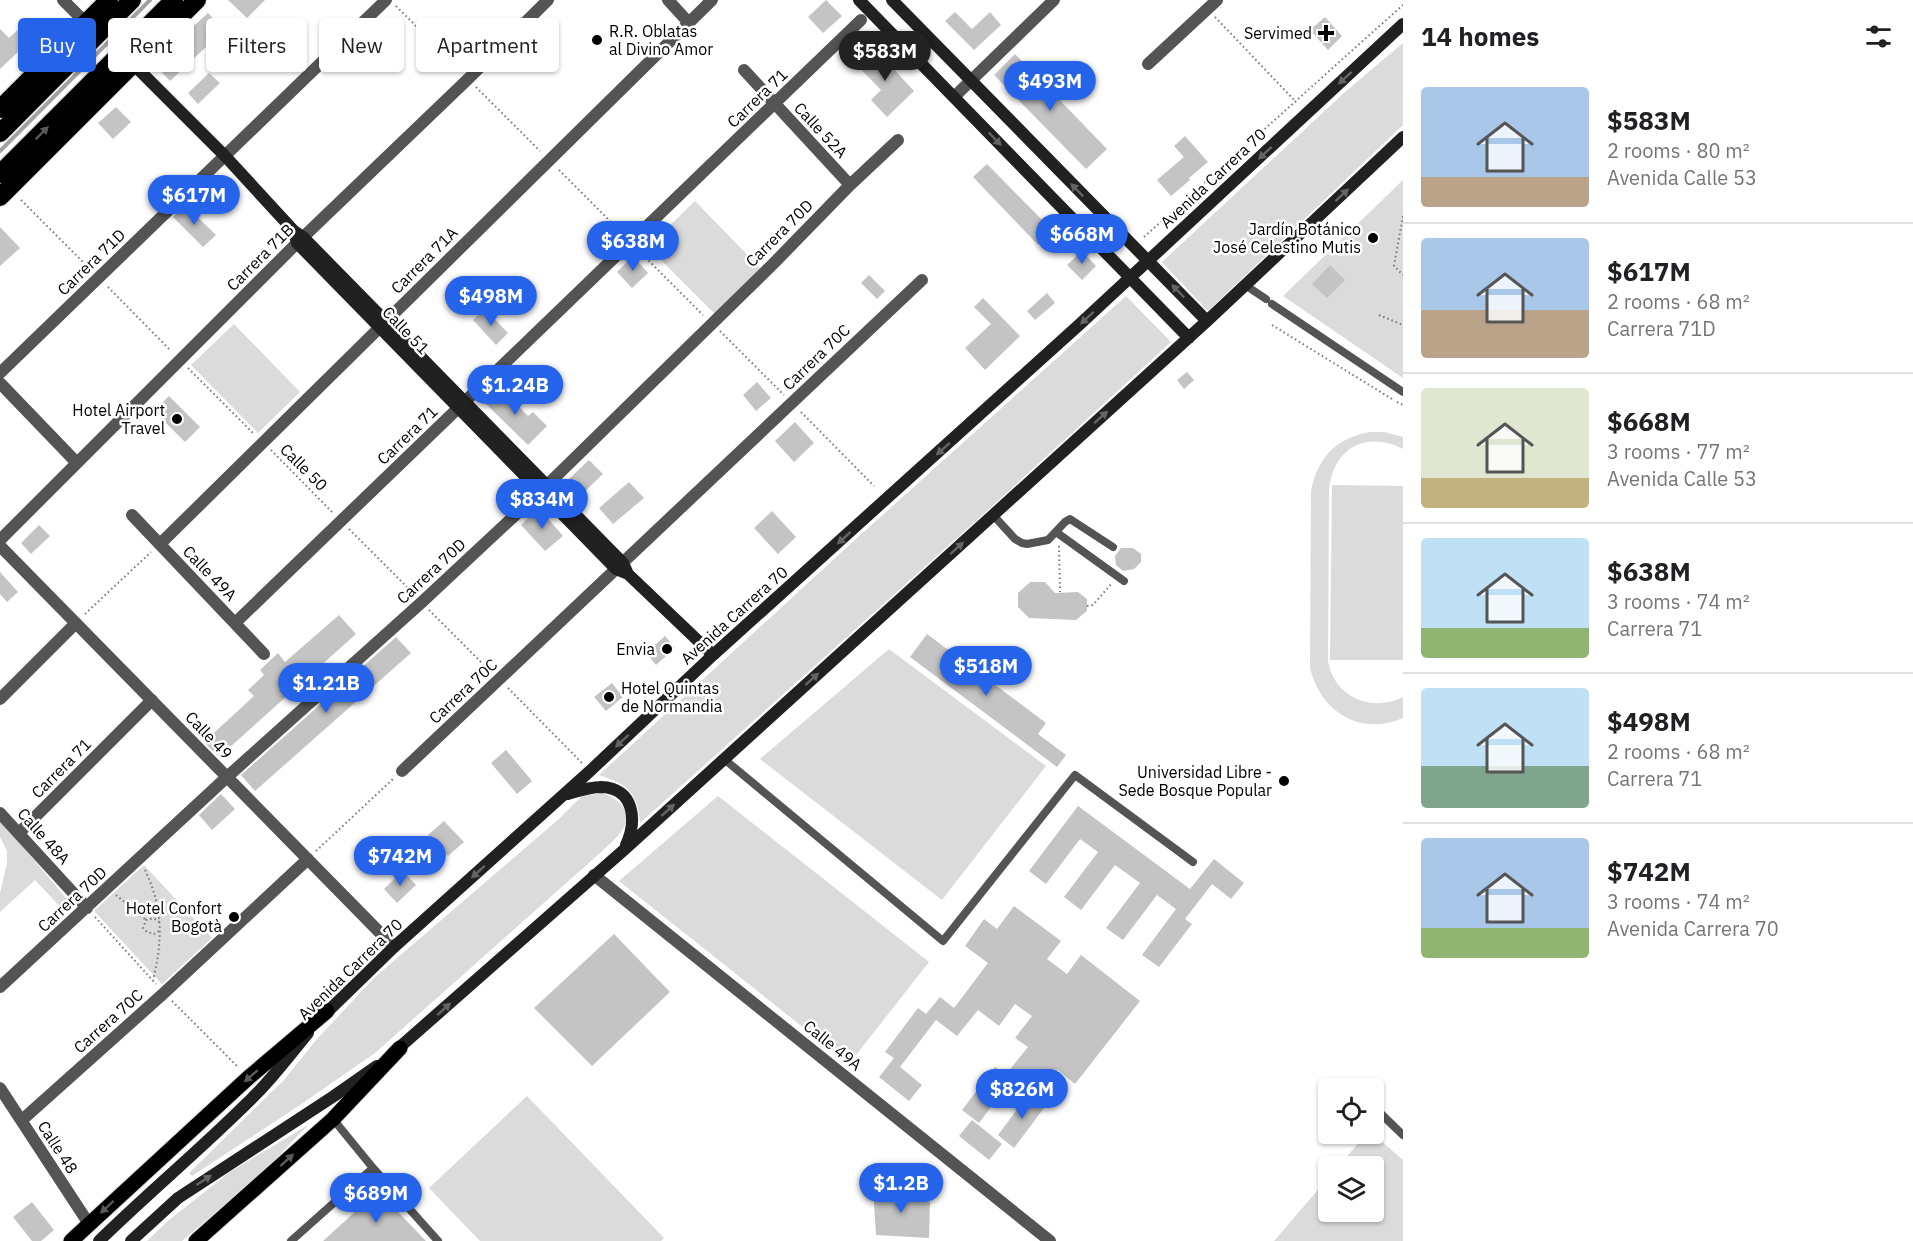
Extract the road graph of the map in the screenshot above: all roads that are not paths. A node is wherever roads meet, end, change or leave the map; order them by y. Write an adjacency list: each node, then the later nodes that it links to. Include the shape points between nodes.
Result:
1 (63, 0): 14 (street)
2 (109, 0): 15 (highway)
3 (132, 0): 33 (highway)
4 (174, 0): 31 (highway)
5 (197, 0): 16 (highway)
6 (386, 0): 36 (street, Carrera 71D)
7 (548, 0): 39 (street, Carrera 71B)
8 (668, 0): 18 (street)
9 (712, 0): 18 (street, Carrera 71A)
10 (859, 0): 28 (main road)
11 (892, 0): 27 (main road)
12 (1054, 0): 27 (street)
13 (1217, 0): 22 (street)
14 (81, 18)
15 (91, 18)
16 (179, 18)
17 (861, 20): 30 (street, Carrera 71)
18 (689, 23): 45 (street, Carrera 71A)
19 (1403, 24): 21 (main road, Avenida Carrera 70)
20 (1403, 33): 21 (main road)
21 (1371, 53): 40 (main road, Avenida Carrera 70, one-way to 40)
22 (1148, 64)
23 (744, 70): 30 (street, Calle 52A)
24 (39, 72): 32 (highway)
25 (125, 72): 29 (highway)
26 (141, 72): 36 (main road, Calle 51)
27 (971, 81): 28 (street); 40 (main road, one-way to 27)
28 (954, 97): 41 (main road, one-way to 41)
29 (99, 98): 31 (highway); 38 (highway)
30 (775, 104): 37 (street, Calle 52A); 50 (street, Carrera 71)
31 (70, 105): 38 (highway, one-way to 31, via 16,158)
32 (2, 110)
33 (0, 133)
34 (1403, 137): 43 (main road, one-way to 34)
35 (898, 140): 37 (street, Carrera 70D)
36 (225, 156): 39 (main road, Calle 51); 47 (street, Carrera 71D)
37 (850, 185): 52 (street, Carrera 70D)
38 (3, 187)
39 (298, 237): 45 (main road, Calle 51); 51 (street, Carrera 71B)
40 (1148, 261): 41 (main road, Avenida Carrera 70); 44 (main road, one-way to 40)
41 (1130, 278): 46 (main road); 65 (main road, Avenida Carrera 70, one-way to 65)
42 (922, 280): 60 (street, Carrera 70C)
43 (1245, 285): 44 (main road); 49 (lane)
44 (1207, 321): 46 (main road)
45 (383, 324): 50 (main road, Calle 51); 57 (street, Carrera 71A)
46 (1189, 338): 54 (main road, one-way to 46)
47 (0, 373)
48 (0, 383): 51 (street)
49 (1403, 392)
50 (462, 405): 52 (main road, Calle 51); 63 (street, Carrera 71)
51 (77, 463): 56 (street, Carrera 71B)
52 (544, 488): 60 (main road, Calle 51); 70 (street, Carrera 70D)
53 (132, 515): 57 (street, Calle 49A)
54 (993, 515): 55 (lane, via 1022,543 1046,541); 68 (main road, one-way to 54)
55 (1058, 533): 59 (lane, via 1070,519); 61 (lane)
56 (0, 540)
57 (160, 544): 63 (street, Calle 49A)
58 (0, 546): 62 (street, Calle 49)
59 (1113, 547)
60 (623, 569): 65 (main road, Calle 51); 69 (street, Carrera 70C)
61 (1121, 578)
62 (76, 623): 66 (street); 67 (street, Calle 49)
63 (235, 623): 64 (street, Calle 49A)
64 (264, 654)
65 (713, 655): 71 (main road, Avenida Carrera 70, one-way to 71)
66 (0, 699)
67 (152, 700): 70 (street, Calle 49); 73 (street, Carrera 71)
68 (724, 759): 74 (main road, one-way to 68); 76 (lane, via 943,941 1075,776)
69 (402, 771)
70 (227, 777): 75 (street, Calle 49); 78 (street, Carrera 70D)
71 (564, 795): 74 (main road, via 599,787 614,789 623,796 632,814); 79 (main road, Avenida Carrera 70, one-way to 79)
72 (0, 813): 73 (street, Calle 48A)
73 (19, 833): 78 (street, Calle 48A)
74 (625, 849): 77 (main road)
75 (308, 859): 79 (street, Calle 49); 86 (street, Carrera 70C)
76 (1193, 862)
77 (594, 875): 82 (main road, one-way to 77); 96 (street, Calle 49A)
78 (87, 908): 80 (street, Carrera 70D)
79 (394, 947): 81 (main road, Avenida Carrera 70)
80 (0, 987)
81 (327, 1011): 89 (main road, one-way to 89); 91 (main road, Avenida Carrera 70, via 242,1109)
82 (400, 1048): 85 (main road); 92 (main road, one-way to 82, via 197,1185)
83 (0, 1088): 86 (street, Calle 48)
84 (1384, 1117): 87 (lane)
85 (333, 1119): 88 (lane); 93 (main road, one-way to 85)
86 (22, 1120): 89 (street, Calle 48)
87 (1403, 1135)
88 (373, 1168): 94 (lane); 95 (lane)
89 (89, 1224): 90 (main road)
90 (71, 1241)
91 (99, 1241)
92 (131, 1241)
93 (196, 1241)
94 (291, 1241)
95 (438, 1241)
96 (1050, 1241)

